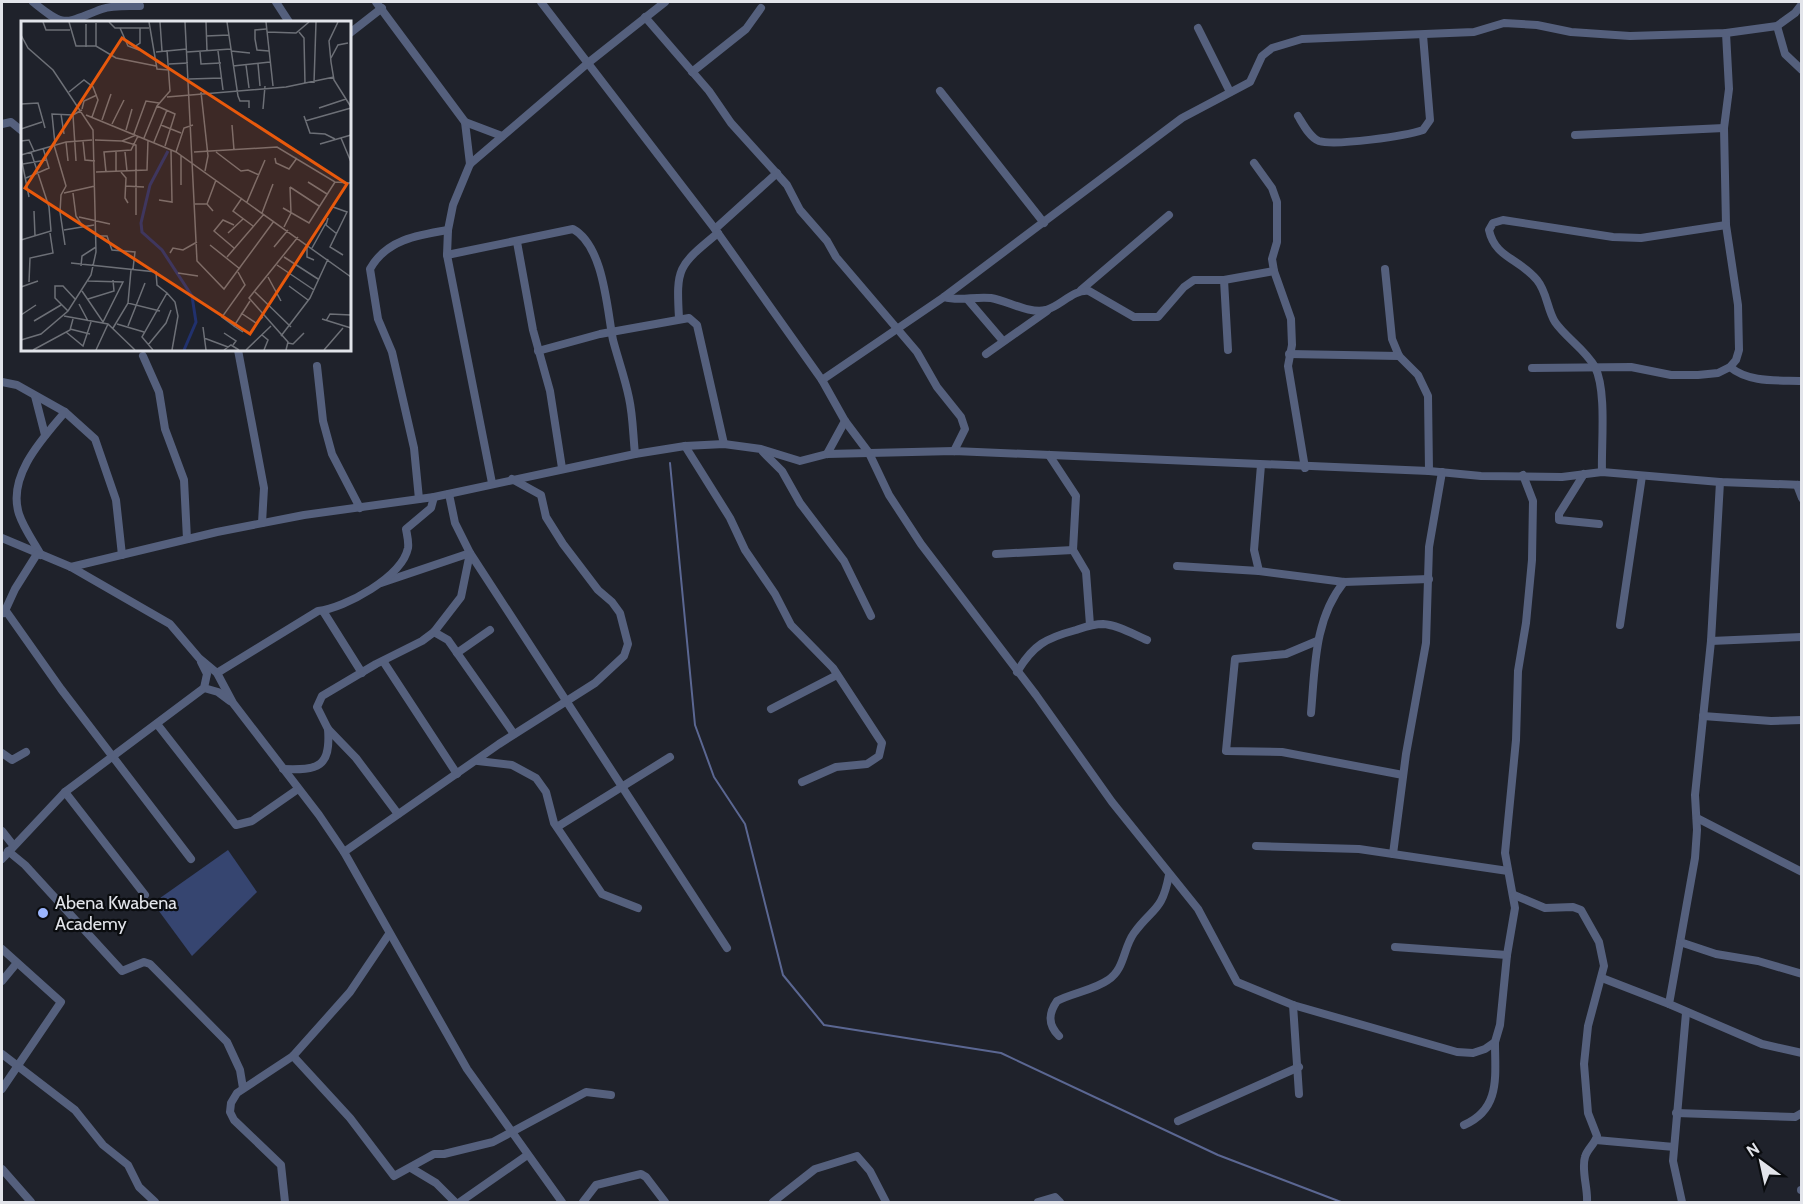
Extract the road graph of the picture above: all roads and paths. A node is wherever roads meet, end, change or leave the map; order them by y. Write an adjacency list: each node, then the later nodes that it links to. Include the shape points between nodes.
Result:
1 (33, 2): 11 (street)
2 (276, 2): 13 (street)
3 (541, 2): 19 (street)
4 (665, 2): 10 (street)
5 (1802, 4): 14 (street)
6 (104, 5): 8 (street); 12 (street)
7 (379, 5): 16 (street); 25 (street)
8 (140, 6)
9 (761, 8): 21 (street, via 746,29)
10 (645, 17): 19 (street); 21 (street)
11 (59, 21)
12 (73, 21)
13 (288, 21)
14 (1778, 26): 17 (street); 20 (street, via 1785,54)
15 (1198, 28): 23 (street)
16 (351, 32)
17 (1726, 33): 18 (street, via 1630,36 1504,23 1474,32); 27 (street, via 1729,89)
18 (1423, 34): 23 (street, via 1302,39 1272,48 1262,56 1250,82); 24 (street, via 1430,120 1423,130 1324,142 1317,140)
19 (588, 63): 30 (street); 38 (street)
20 (1802, 70)
21 (692, 72): 33 (street)
22 (940, 91): 35 (street)
23 (1230, 92): 35 (street, via 1182,118)
24 (1298, 117)
25 (465, 122): 30 (street); 32 (street)
26 (2, 124): 28 (street, via 10,122)
27 (1724, 128): 29 (street); 36 (street)
28 (21, 130)
29 (1575, 135)
30 (502, 136): 32 (street)
31 (1254, 163): 42 (street, via 1277,202)
32 (470, 164): 37 (street, via 453,205)
33 (777, 173): 38 (street); 49 (street, via 836,258)
34 (1169, 216): 44 (street)
35 (1044, 222): 45 (street)
36 (1726, 225): 60 (street, via 1641,238 1503,220 1493,223 1489,230 1498,252 1511,256 1539,282 1557,325); 61 (street, via 1738,305 1739,350)
37 (448, 230): 40 (street); 94 (street, via 385,248 370,269 378,319 392,352 414,448)
38 (717, 231): 48 (street, via 680,271); 63 (street)
39 (517, 242): 40 (street); 50 (street, via 573,229 578,232 593,254 608,295); 54 (street)
40 (447, 255): 89 (street)
41 (1385, 268): 58 (street, via 1388,317)
42 (1274, 271): 43 (street); 56 (street, via 1291,319)
43 (1224, 280): 44 (street, via 1194,280 1158,317 1134,316); 52 (street)
44 (1081, 290): 47 (street)
45 (944, 297): 46 (street); 49 (street)
46 (968, 300): 47 (street, via 990,298); 51 (street)
47 (1048, 310): 51 (street)
48 (679, 318): 50 (street); 70 (street, via 689,318 697,326)
49 (896, 330): 63 (street); 73 (street, via 917,352 937,387 961,417 965,429)
50 (612, 331): 54 (street); 75 (street, via 629,399)
51 (1003, 341): 55 (street)
52 (1228, 350)
53 (238, 351): 96 (street, via 264,488)
54 (538, 351): 79 (street, via 550,391)
55 (986, 354)
56 (1289, 354): 58 (street); 80 (street)
57 (143, 356): 99 (street, via 159,392 165,429 184,480)
58 (1399, 356): 81 (street, via 1418,375 1428,396)
59 (317, 366): 95 (street, via 323,421 332,454)
60 (1595, 367): 61 (street, via 1631,367 1671,375 1718,373); 62 (street); 83 (street, via 1601,402)
61 (1730, 367): 64 (street, via 1749,378)
62 (1532, 368)
63 (822, 380): 68 (street)
64 (1802, 381)
65 (2, 382): 66 (street, via 17,385)
66 (35, 396): 67 (street); 69 (street)
67 (65, 412): 69 (street); 104 (street, via 95,439 106,465 116,500)
68 (845, 421): 74 (street); 76 (street)
69 (45, 435): 103 (street, via 26,464 16,497 20,517)
70 (724, 444): 71 (street); 72 (street)
71 (685, 446): 75 (street); 128 (street, via 791,624)
72 (761, 449): 76 (street, via 800,460); 113 (street, via 782,471 800,503 844,561)
73 (954, 451): 74 (street); 77 (street)
74 (869, 453): 76 (street); 125 (street, via 889,495 921,544)
75 (635, 454): 79 (street)
76 (827, 454)
77 (1048, 455): 78 (street); 100 (street, via 1076,495)
78 (1261, 465): 80 (street); 107 (street, via 1254,550)
79 (562, 468): 87 (street)
80 (1305, 468): 81 (street)
81 (1429, 471): 82 (street)
82 (1442, 472): 85 (street); 108 (street, via 1429,547)
83 (1602, 472): 84 (street); 86 (street)
84 (1584, 474): 85 (street); 97 (street, via 1559,520)
85 (1523, 475): 161 (street, via 1533,501 1532,560 1518,671 1505,853)
86 (1642, 476): 88 (street); 115 (street)
87 (512, 479): 89 (street); 130 (street, via 541,495 546,517 562,544 620,613 628,644 624,656 612,669)
88 (1720, 482): 90 (street); 121 (street)
89 (492, 483): 91 (street)
90 (1799, 485): 93 (street)
91 (449, 494): 92 (street); 101 (street, via 455,523)
92 (434, 496): 94 (street); 110 (street, via 431,508 406,530 405,556)
93 (1802, 498)
94 (419, 499): 95 (street)
95 (360, 508): 96 (street)
96 (262, 523): 99 (street)
97 (1599, 524)
98 (2, 538): 103 (street)
99 (187, 539): 104 (street)
100 (1073, 550): 102 (street); 114 (street, via 1086,572)
101 (470, 553): 110 (street); 117 (street, via 461,597); 130 (street)
102 (996, 554)
103 (39, 555): 106 (street); 112 (street)
104 (122, 555): 106 (street)
105 (1178, 566): 107 (street)
106 (71, 567): 123 (street, via 170,624)
107 (1259, 571): 109 (street)
108 (1429, 579): 109 (street); 146 (street, via 1426,643)
109 (1344, 582): 120 (street, via 1333,595)
110 (381, 583): 111 (street, via 334,609)
111 (322, 611): 126 (street); 127 (street)
112 (4, 612): 141 (street)
113 (871, 616)
114 (1090, 625): 119 (street, via 1116,626); 125 (street, via 1044,641 1028,653)
115 (1620, 625)
116 (490, 630): 122 (street)
117 (434, 632): 122 (street, via 448,640); 124 (street)
118 (1802, 637): 121 (street)
119 (1147, 640)
120 (1317, 641): 133 (street); 146 (street, via 1286,654 1234,659 1226,751 1282,752)
121 (1711, 641): 134 (street)
122 (457, 653): 138 (street)
123 (199, 658): 126 (street); 129 (street, via 207,674)
124 (383, 661): 127 (street); 145 (street)
125 (1017, 672): 163 (street)
126 (218, 673): 131 (street)
127 (362, 673): 137 (street, via 322,696 319,714)
128 (837, 675): 132 (street); 147 (street, via 882,743 882,751 867,764 836,767)
129 (204, 688): 131 (street); 136 (street)
130 (567, 701): 138 (street); 148 (street)
131 (233, 703): 144 (street)
132 (771, 709)
133 (1311, 713)
134 (1703, 716): 135 (street); 152 (street)
135 (1802, 720)
136 (157, 724): 141 (street); 149 (street, via 236,825 252,821)
137 (328, 729): 144 (street, via 330,750 324,761 315,768); 151 (street)
138 (514, 734): 143 (street)
139 (26, 752): 140 (street, via 12,760)
140 (2, 753)
141 (114, 757): 150 (street); 160 (street)
142 (670, 757): 148 (street)
143 (478, 761): 145 (street); 153 (street, via 512,765 536,778 546,792 549,812)
144 (283, 769): 149 (street)
145 (457, 774): 151 (street)
146 (1403, 775): 158 (street)
147 (802, 782)
148 (623, 785): 153 (street); 170 (street)
149 (298, 789): 157 (street)
150 (65, 792): 156 (street); 164 (street)
151 (398, 814): 157 (street)
152 (1696, 818): 162 (street); 168 (street, via 1693,868)
153 (557, 827): 166 (street, via 602,894)
154 (2, 831): 156 (street)
155 (1256, 846): 158 (street, via 1359,849)
156 (10, 848): 159 (street); 187 (street, via 122,971 144,962 150,964 227,1042 240,1070)
157 (344, 852): 167 (street)
158 (1393, 855): 161 (street)
159 (2, 859)
160 (191, 859)
161 (1508, 871): 165 (street)
162 (1802, 872)
163 (1169, 875): 178 (street, via 1198,909 1238,982); 180 (street, via 1157,911 1135,932 1120,969 1107,981 1057,1001 1050,1017 1051,1028)
164 (145, 895)
165 (1514, 895): 172 (street); 175 (street, via 1545,909 1581,910 1599,942)
166 (638, 908)
167 (390, 934): 184 (street, via 350,992); 195 (street, via 467,1069)
168 (1680, 942): 174 (street); 177 (street)
169 (1395, 947): 172 (street)
170 (727, 948)
171 (2, 950): 173 (street)
172 (1507, 955): 181 (street)
173 (15, 964): 176 (street); 185 (street, via 61,1002)
174 (1802, 974)
175 (1602, 978): 177 (street); 196 (street, via 1588,1026 1584,1064 1588,1113)
176 (2, 981)
177 (1669, 1004): 179 (street)
178 (1293, 1005): 181 (street, via 1457,1052 1473,1053); 186 (street)
179 (1686, 1013): 182 (street, via 1762,1044); 191 (street)
180 (1059, 1036)
181 (1495, 1042): 194 (street, via 1491,1101 1479,1118)
182 (1802, 1053)
183 (2, 1054): 185 (street)
184 (292, 1056): 187 (street); 199 (street, via 350,1118 390,1174 398,1175)
185 (17, 1066): 188 (street); 202 (street, via 75,1110 103,1145 128,1165)
186 (1299, 1067): 189 (street); 193 (street)
187 (243, 1088): 203 (street, via 231,1102 230,1112 281,1165)
188 (2, 1089)
189 (1299, 1094)
190 (611, 1095): 195 (street, via 586,1092)
191 (1676, 1113): 192 (street, via 1795,1117); 197 (street)
192 (1802, 1113)
193 (1178, 1121)
194 (1464, 1125)
195 (510, 1133): 198 (street); 199 (street, via 478,1146 427,1156)
196 (1596, 1140): 197 (street); 213 (street, via 1583,1166 1588,1183)
197 (1674, 1147): 214 (street)
198 (526, 1156): 205 (street); 206 (street)
199 (411, 1168): 204 (street, via 436,1183)
200 (2, 1169): 201 (street)
201 (31, 1203)
202 (155, 1203)
203 (285, 1203)
204 (455, 1203)
205 (460, 1203)
206 (562, 1203)
207 (583, 1203): 208 (street, via 596,1185 641,1174)
208 (665, 1203)
209 (773, 1203): 210 (street, via 815,1169 857,1156 870,1171)
210 (886, 1203)
211 (1038, 1203): 212 (street, via 1055,1197)
212 (1060, 1203)
213 (1587, 1203)
214 (1682, 1203)

